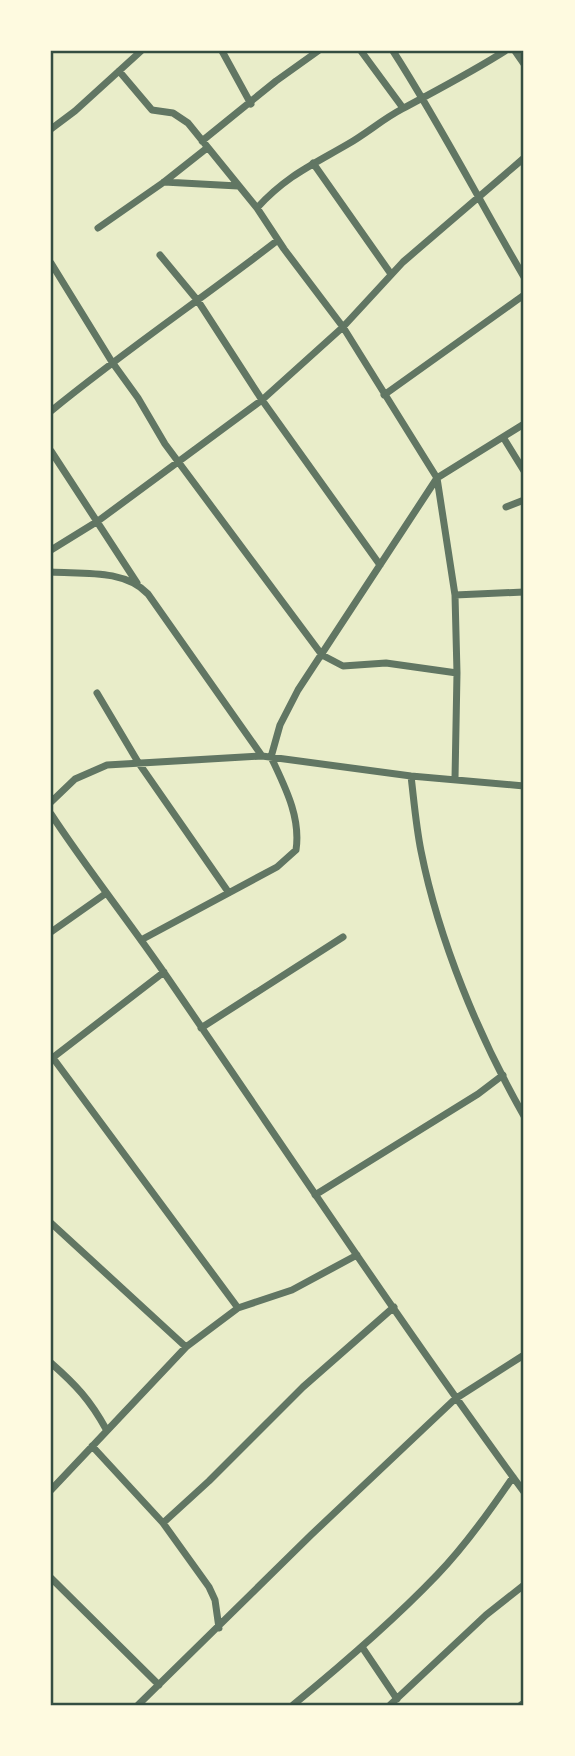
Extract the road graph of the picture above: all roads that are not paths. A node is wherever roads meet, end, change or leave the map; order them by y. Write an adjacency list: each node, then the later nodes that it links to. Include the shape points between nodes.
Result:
1 (141, 51): 9 (street)
2 (222, 51): 11 (street)
3 (318, 51): 11 (street)
4 (361, 51): 12 (street)
5 (393, 51): 10 (street)
6 (505, 51): 10 (street)
7 (515, 51): 8 (street)
8 (524, 64)
9 (119, 71): 13 (street); 14 (street, via 152,110 177,114)
10 (424, 99): 12 (street); 19 (street)
11 (251, 104): 14 (street)
12 (403, 108): 16 (street)
13 (51, 129)
14 (205, 145): 17 (street); 18 (street)
15 (524, 158): 19 (street)
16 (313, 163): 20 (street); 25 (street)
17 (164, 182): 18 (street); 21 (street)
18 (238, 186): 20 (street)
19 (477, 197): 25 (street); 26 (street)
20 (257, 208): 22 (street)
21 (98, 228)
22 (278, 240): 28 (street); 29 (street)
23 (160, 255): 28 (street)
24 (51, 263): 30 (street)
25 (391, 274): 29 (street)
26 (524, 276)
27 (524, 295): 31 (street)
28 (198, 301): 30 (street); 32 (street)
29 (343, 327): 31 (street); 32 (street)
30 (112, 362): 33 (street); 37 (street)
31 (384, 395): 39 (street)
32 (262, 400): 37 (street); 44 (street)
33 (51, 411)
34 (524, 424): 35 (street)
35 (503, 437): 38 (street); 39 (street)
36 (51, 451): 42 (street)
37 (177, 461): 42 (street); 49 (street)
38 (524, 471)
39 (437, 478): 44 (street); 48 (street)
40 (524, 500): 41 (street)
41 (506, 508)
42 (98, 521): 43 (street); 46 (street)
43 (51, 550)
44 (380, 565): 49 (street)
45 (51, 572): 46 (street)
46 (138, 583): 52 (street)
47 (524, 592): 48 (street)
48 (455, 595): 50 (street)
49 (322, 655): 50 (street, via 343,666 386,663); 53 (street, via 285,714)
50 (457, 673): 56 (street)
51 (97, 693): 54 (street)
52 (262, 756): 53 (street); 54 (street)
53 (271, 757): 55 (street); 60 (street, via 299,831 296,850 277,867)
54 (138, 762): 58 (street, via 107,765 75,779); 60 (street)
55 (411, 776): 56 (street); 68 (street, via 421,850 447,946)
56 (455, 779): 57 (street)
57 (524, 786)
58 (51, 802)
59 (51, 814): 61 (street)
60 (229, 893): 64 (street)
61 (105, 894): 62 (street); 64 (street)
62 (51, 932)
63 (343, 937): 66 (street)
64 (141, 940): 65 (street)
65 (163, 972): 66 (street); 67 (street)
66 (201, 1028): 70 (street)
67 (52, 1059): 74 (street)
68 (503, 1075): 69 (street); 70 (street)
69 (524, 1116)
70 (316, 1195): 72 (street)
71 (51, 1223): 75 (street)
72 (358, 1255): 73 (street); 74 (street, via 292,1290)
73 (394, 1307): 78 (street); 84 (street, via 303,1387)
74 (238, 1308): 75 (street)
75 (186, 1347): 79 (street)
76 (524, 1355): 78 (street)
77 (51, 1363): 79 (street, via 93,1404)
78 (455, 1399): 81 (street); 87 (street)
79 (106, 1430): 80 (street)
80 (92, 1446): 82 (street); 84 (street)
81 (513, 1477): 83 (street); 88 (street, via 438,1574)
82 (51, 1490)
83 (524, 1492)
84 (163, 1523): 87 (street, via 209,1587)
85 (51, 1578): 89 (street)
86 (524, 1585): 90 (street)
87 (219, 1628): 89 (street)
88 (362, 1647): 90 (street); 92 (street)
89 (159, 1685): 91 (street)
90 (393, 1702)
91 (138, 1705)
92 (293, 1705)

